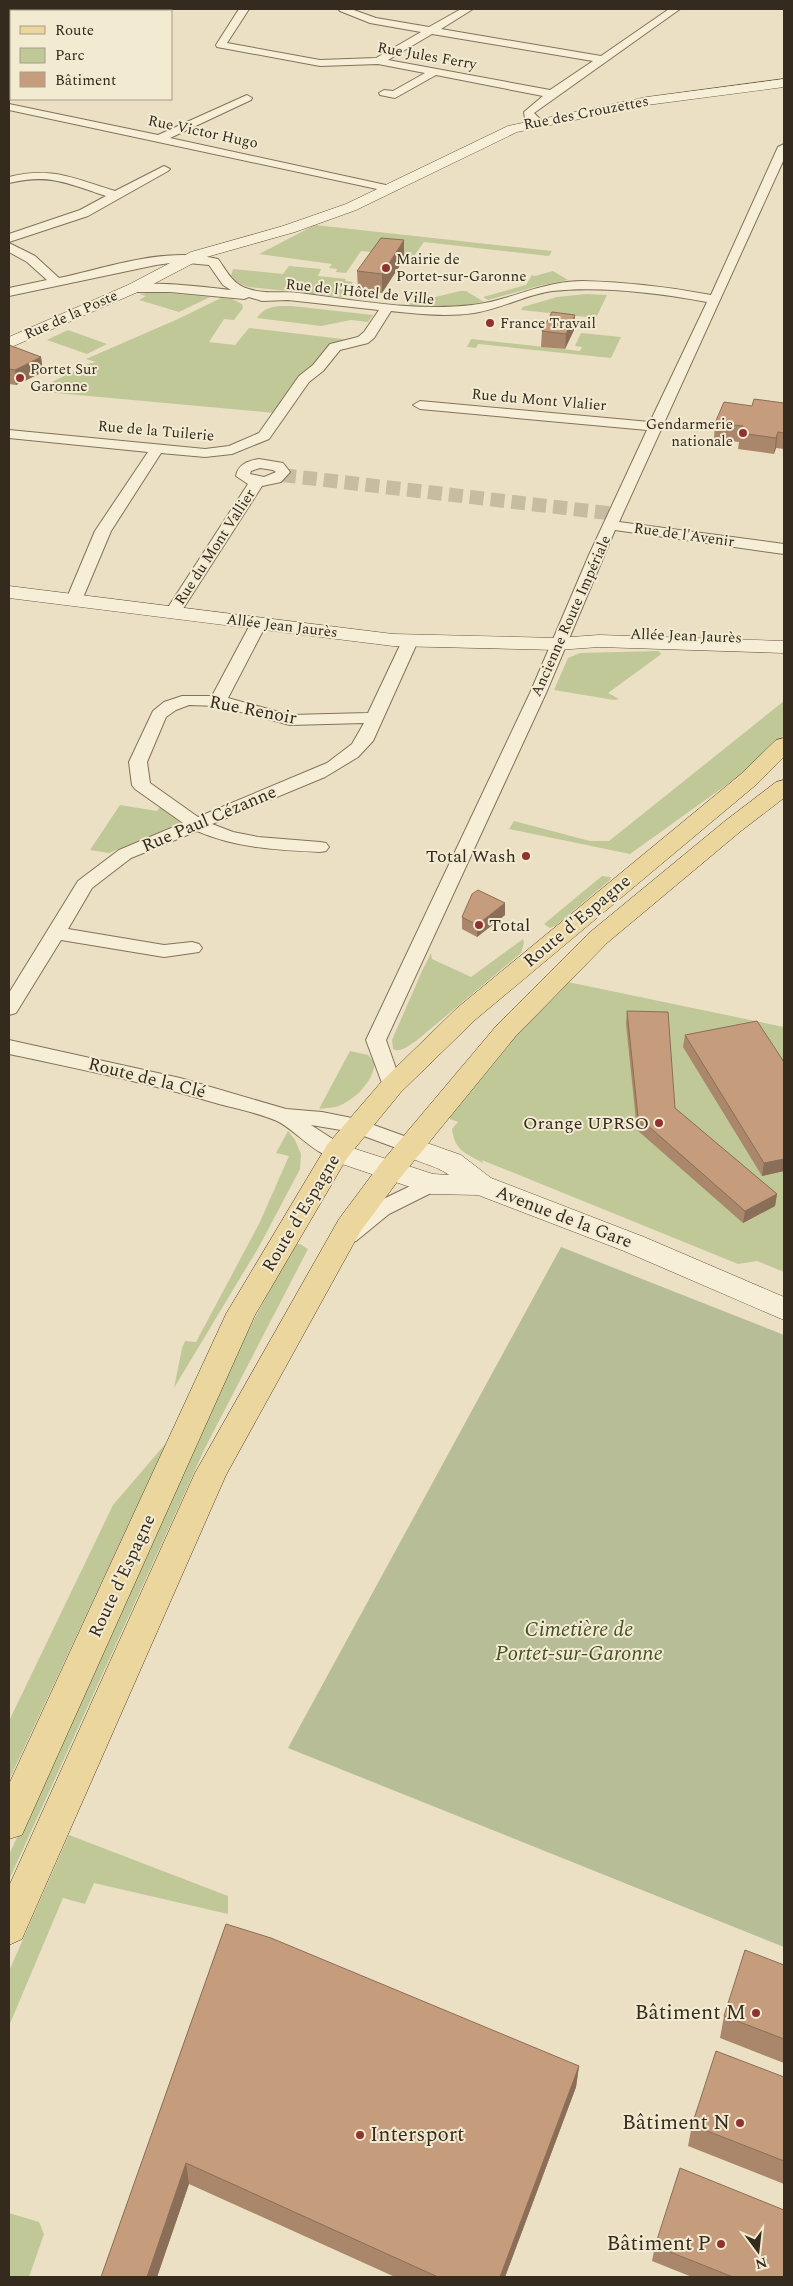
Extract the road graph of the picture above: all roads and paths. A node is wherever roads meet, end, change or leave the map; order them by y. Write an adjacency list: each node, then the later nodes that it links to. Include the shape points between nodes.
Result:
1 (244, 9): 7 (street, Rue Jules Ferry, via 221,45 320,63)
2 (343, 9): 5 (street, via 374,21)
3 (468, 9): 5 (street)
4 (675, 9): 6 (street)
5 (430, 30): 6 (street); 7 (street)
6 (602, 59): 11 (street)
7 (378, 61): 8 (street, Rue Jules Ferry)
8 (434, 72): 10 (street, via 395,95); 11 (street, Rue Jules Ferry)
9 (784, 84): 14 (street, Rue des Crouzettes, via 680,95)
10 (384, 93)
11 (552, 94): 14 (street, via 529,112 529,116)
12 (247, 98): 15 (street)
13 (9, 107): 15 (street, Rue Victor Hugo)
14 (538, 122): 20 (street, Rue des Crouzettes, via 513,129)
15 (160, 138): 20 (street, Rue Victor Hugo)
16 (784, 147): 17 (street, Ancienne Route Impériale)
17 (780, 166): 35 (street, Ancienne Route Impériale)
18 (164, 169): 21 (street)
19 (9, 180): 21 (street, via 29,175 51,175)
20 (391, 189): 22 (street, Rue des Crouzettes)
21 (115, 195): 23 (street, via 84,214)
22 (289, 229): 25 (street, Rue des Crouzettes); 27 (street, Rue des Crouzettes, via 242,257)
23 (9, 238)
24 (9, 247): 30 (street, via 31,259)
25 (191, 265): 26 (street, Rue des Crouzettes, via 163,260); 27 (street, via 206,260); 28 (street, Rue de la Poste)
26 (130, 266): 28 (street, Rue des Crouzettes); 30 (street, Rue des Crouzettes)
27 (218, 266): 31 (street, Rue de la Poste, via 197,275); 34 (street, Rue de l'Hôtel de Ville, via 227,282)
28 (174, 268): 31 (street, Rue de la Poste)
29 (205, 280): 33 (street, Rue de l'Hôtel de Ville)
30 (56, 282): 32 (street, Rue des Crouzettes)
31 (134, 288): 33 (street, Rue de l'Hôtel de Ville); 37 (street, Rue de la Poste)
32 (9, 292)
33 (231, 294): 34 (street, Rue de l'Hôtel de Ville)
34 (262, 297): 36 (street, Rue de l'Hôtel de Ville)
35 (714, 299): 36 (street, Rue de l'Hôtel de Ville, via 589,290 559,291 469,315 432,317); 39 (street, Ancienne Route Impériale)
36 (386, 310): 41 (street, Rue de la Tuilerie, via 363,340 335,347 304,379 268,432 258,440 205,454)
37 (9, 343)
38 (420, 405): 39 (street, Rue du Mont Vlalier)
39 (656, 427): 43 (street, Ancienne Route Impériale)
40 (9, 434): 41 (street, Rue de la Tuilerie)
41 (157, 448): 48 (street, via 102,531)
42 (257, 482): 49 (street, Rue du Mont Vallier)
43 (611, 525): 45 (street, Rue de l'Avenir); 52 (street, Ancienne Route Impériale)
44 (784, 533): 45 (street, Rue de l'Avenir)
45 (758, 545): 46 (street, Rue de l'Avenir)
46 (784, 549)
47 (9, 592): 48 (street, Allée Jean Jaurès)
48 (74, 600): 49 (street, Allée Jean Jaurès)
49 (173, 612): 50 (street, Allée Jean Jaurès)
50 (259, 623): 51 (street, Allée Jean Jaurès); 54 (street)
51 (410, 641): 52 (street, Allée Jean Jaurès); 55 (street, Rue Paul Cézanne)
52 (557, 644): 53 (street, Allée Jean Jaurès, via 600,641); 64 (street, Ancienne Route Impériale, via 538,693 376,1040)
53 (784, 646)
54 (218, 701): 55 (street, Rue Renoir, via 290,720); 58 (street, Rue Renoir, via 188,700 170,706 159,715 138,762 141,785)
55 (375, 718): 58 (street, Rue Paul Cézanne, via 364,741 337,766)
56 (784, 745): 64 (main road, Route d'Espagne, via 749,779 466,1014)
57 (784, 787): 68 (main road, Route d'Espagne, via 598,938 506,1031)
58 (198, 824): 59 (street, Rue Renoir, via 221,834 285,845); 60 (street, Rue Paul Cézanne, via 125,854 85,885)
59 (320, 846)
60 (56, 933): 61 (street, via 164,951); 62 (street, Rue Paul Cézanne)
61 (192, 948)
62 (9, 1009)
63 (9, 1047): 65 (street, Route de la Clé, via 180,1085)
64 (392, 1086): 67 (main road, Route d'Espagne)
65 (285, 1116): 66 (street, Route de la Clé); 69 (street, Route de la Clé)
66 (322, 1119): 67 (street, Route de la Clé)
67 (362, 1121): 68 (street, Route de la Clé); 69 (main road, Route d'Espagne)
68 (410, 1146): 70 (main road, Route d'Espagne); 72 (street, via 450,1162)
69 (337, 1152): 70 (street, Avenue de la Gare); 75 (main road, Route d'Espagne, via 241,1314)
70 (390, 1171): 71 (street, Avenue de la Gare); 73 (main road, Route d'Espagne)
71 (430, 1184): 72 (street, Avenue de la Gare); 73 (street, Route d'Espagne, via 381,1209)
72 (481, 1185): 74 (street, Avenue de la Gare, via 634,1244)
73 (340, 1242): 76 (main road, Route d'Espagne, via 211,1473)
74 (784, 1310)
75 (9, 1823)
76 (9, 1927)

